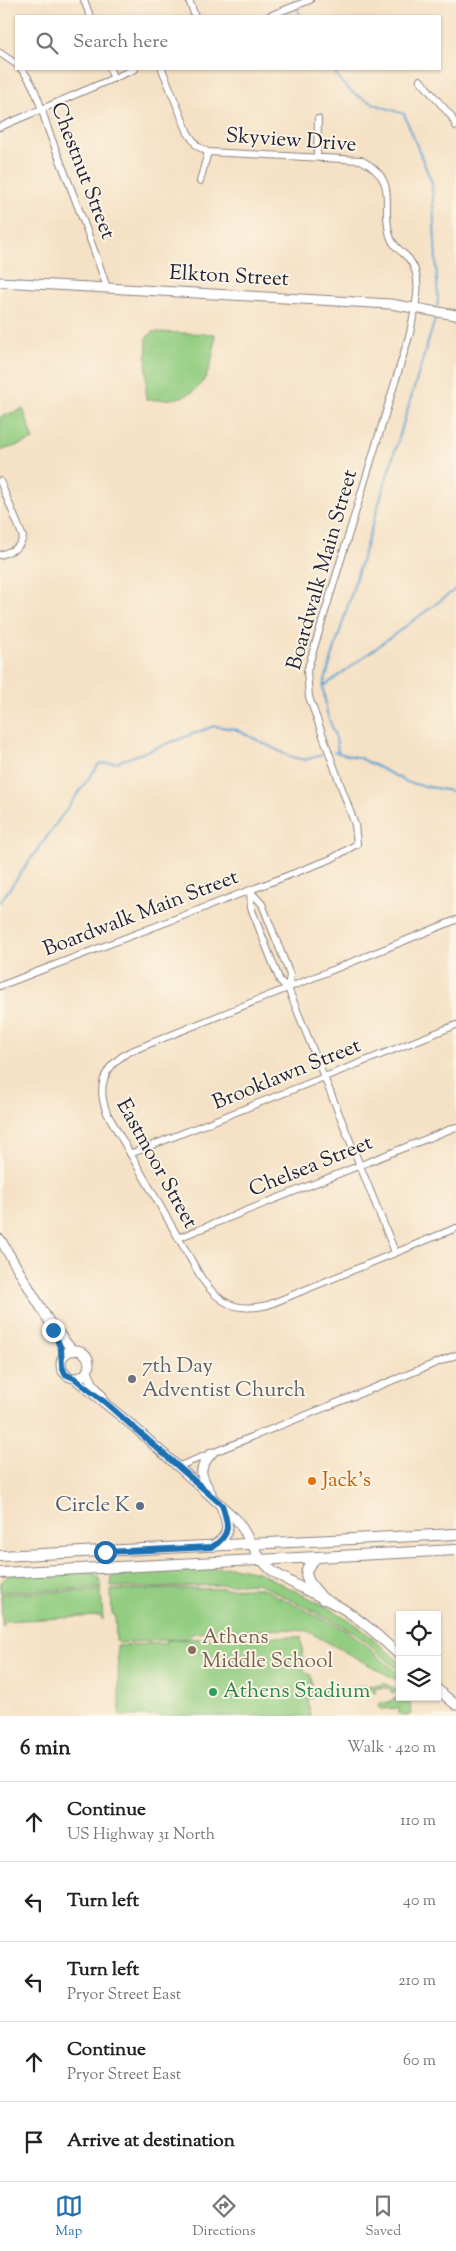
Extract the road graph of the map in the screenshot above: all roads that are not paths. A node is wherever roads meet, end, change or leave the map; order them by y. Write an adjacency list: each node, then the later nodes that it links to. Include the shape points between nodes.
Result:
1 (84, 0): 4 (street)
2 (189, 0): 5 (street)
3 (310, 0): 6 (street)
4 (90, 15)
5 (195, 15)
6 (272, 15)
7 (0, 53): 8 (street)
8 (15, 63)
9 (22, 70): 15 (street, Chestnut Street)
10 (110, 70): 13 (street)
11 (132, 70): 13 (street)
12 (162, 70): 20 (street, Skyview Drive, via 188,133 197,146)
13 (113, 77): 15 (street)
14 (420, 80): 16 (street)
15 (41, 110): 18 (street); 24 (street, Chestnut Street)
16 (454, 114): 19 (street)
17 (318, 119): 21 (street)
18 (0, 126)
19 (456, 126)
20 (208, 152): 21 (street, Skyview Drive); 22 (street)
21 (318, 157): 25 (street, Skyview Drive, via 361,160 380,173 386,187 392,244 416,272)
22 (200, 181)
23 (0, 282): 24 (street, Elkton Street)
24 (107, 288): 25 (street, Elkton Street, via 272,296)
25 (415, 308): 26 (street, Elkton Street); 29 (street, Boardwalk Main Street, via 307,672 309,697 355,825 357,844 331,860)
26 (456, 315)
27 (0, 481): 28 (street, via 23,537 21,545)
28 (0, 555)
29 (250, 891): 31 (street, Boardwalk Main Street); 32 (street, via 251,908 280,981); 32 (street, via 262,904 290,975)
30 (456, 920): 32 (street, Eastmoor Street)
31 (0, 986)
32 (288, 988): 34 (street); 36 (street, Eastmoor Street, via 117,1058 104,1076 103,1102)
33 (456, 1025): 34 (street, Brooklawn Street)
34 (324, 1078): 36 (street, Brooklawn Street); 37 (street)
35 (456, 1127): 37 (street, Chelsea Street)
36 (130, 1154): 39 (street, Eastmoor Street)
37 (360, 1165): 39 (street, Chelsea Street); 41 (street)
38 (456, 1228): 41 (street, Eastmoor Street)
39 (178, 1238): 41 (street, Eastmoor Street, via 210,1290 222,1301 238,1308 268,1305)
40 (0, 1239): 42 (street)
41 (395, 1252)
42 (50, 1323): 43 (street); 45 (street, via 61,1349)
43 (73, 1351): 45 (street, via 66,1354); 46 (street, via 87,1357)
44 (456, 1354): 49 (street)
45 (62, 1362): 47 (street, via 65,1374)
46 (87, 1372): 47 (street); 48 (street)
47 (74, 1378): 48 (street)
48 (107, 1404): 50 (street)
49 (212, 1453): 50 (street); 51 (street, via 201,1470)
50 (177, 1467): 51 (street)
51 (218, 1502): 53 (street, via 244,1529); 54 (main road, via 227,1518 227,1532 222,1541)
52 (456, 1534): 53 (main road)
53 (252, 1545): 54 (main road); 58 (street)
54 (212, 1547): 56 (main road)
55 (456, 1550): 57 (main road)
56 (0, 1556)
57 (317, 1557): 58 (main road); 60 (main road, via 305,1572)
58 (261, 1559): 59 (main road); 60 (street, via 270,1570)
59 (0, 1573)
60 (323, 1599): 61 (street, via 374,1632)
61 (396, 1652)
62 (441, 1692): 63 (street)
63 (456, 1705)

